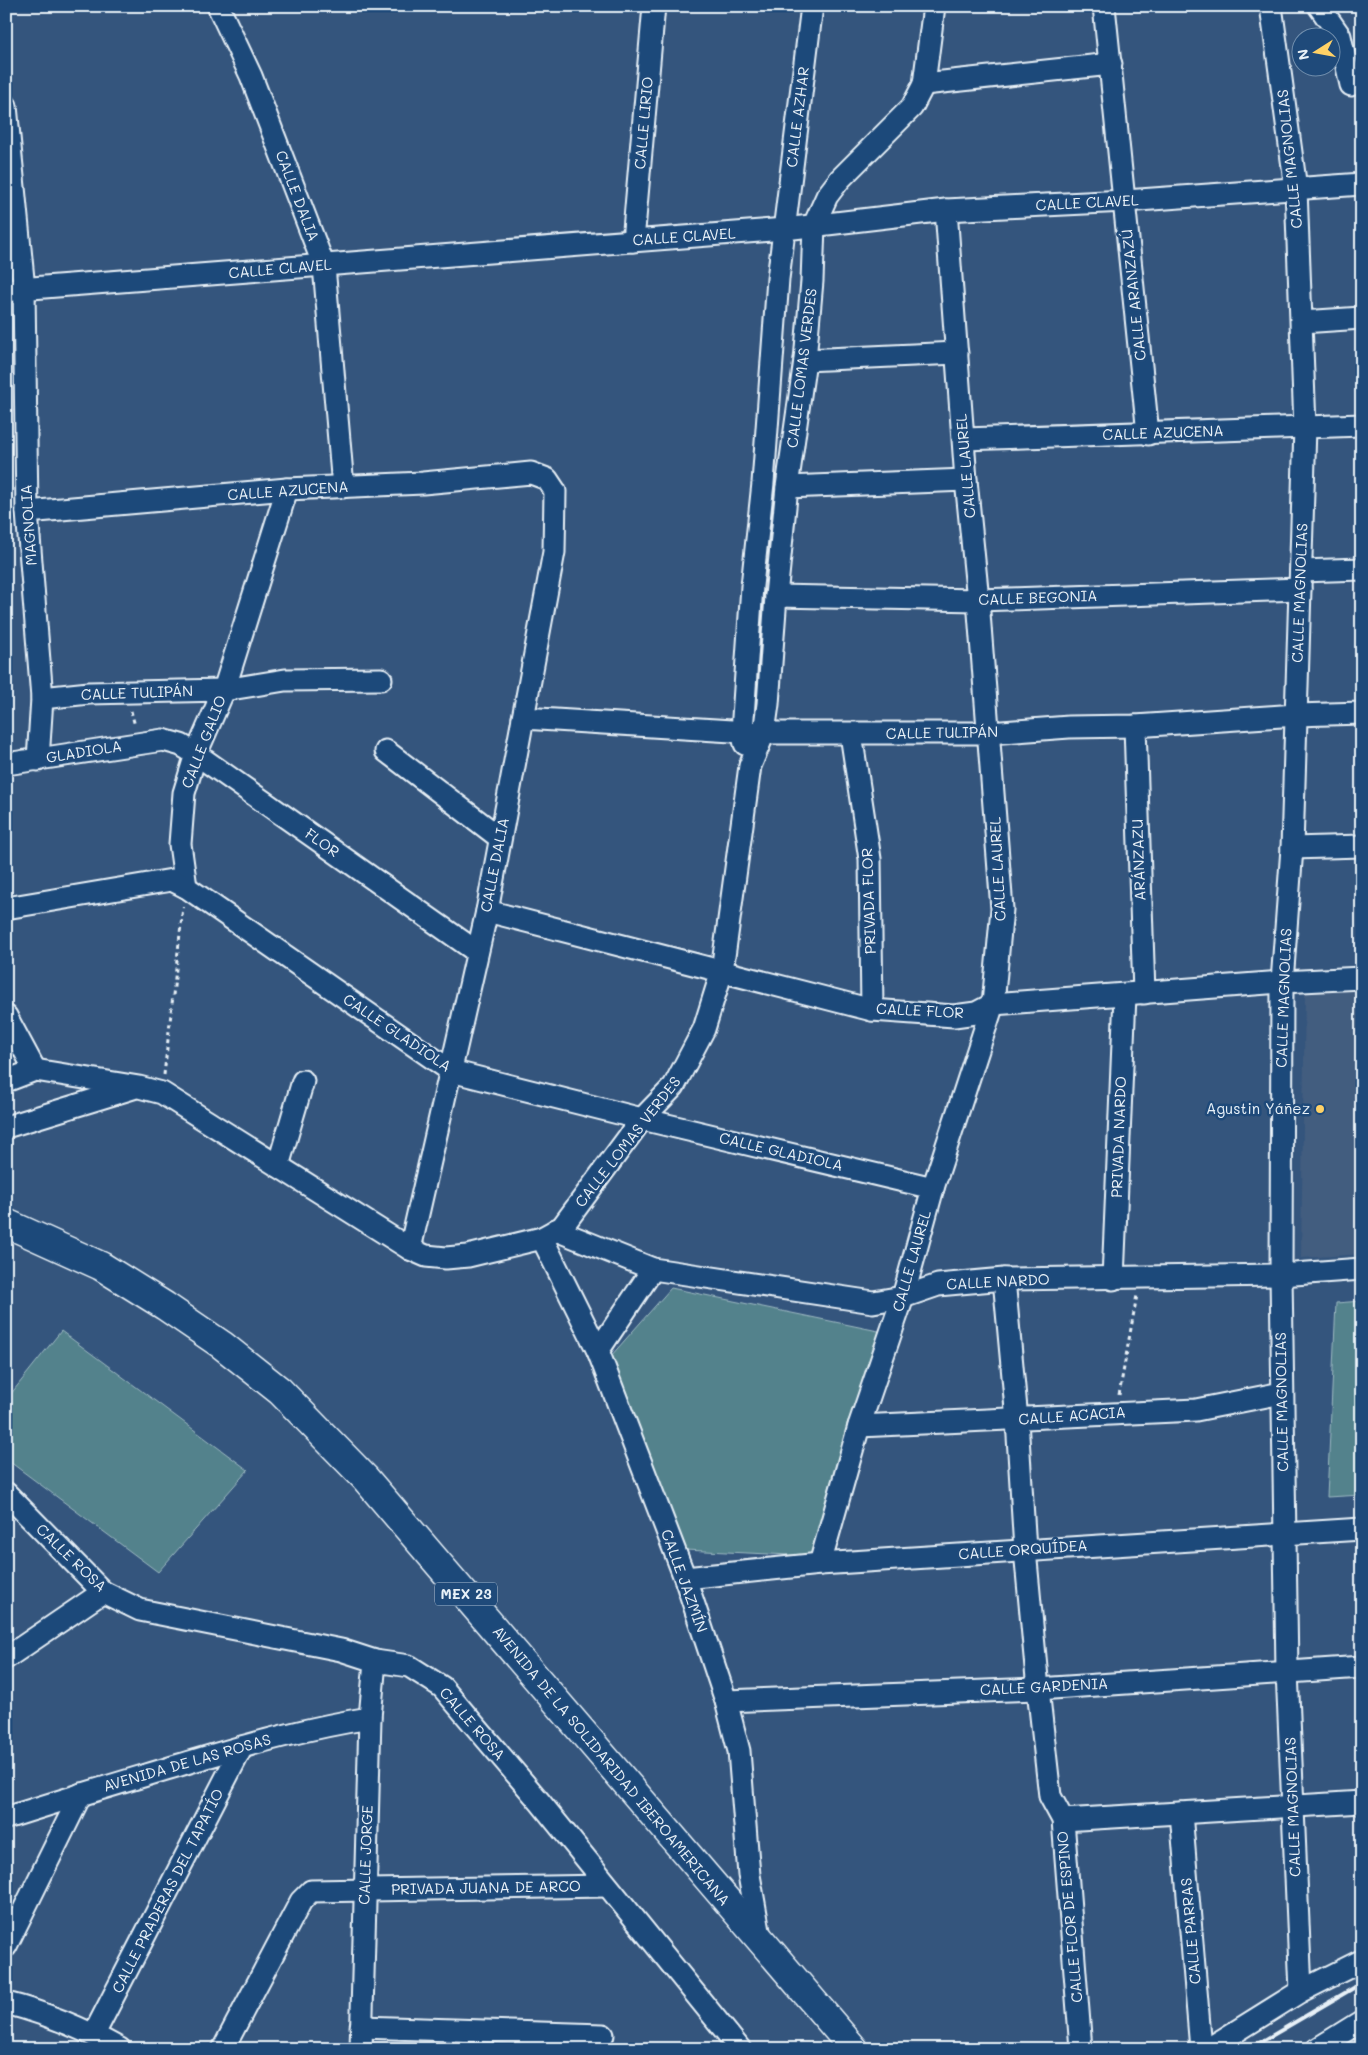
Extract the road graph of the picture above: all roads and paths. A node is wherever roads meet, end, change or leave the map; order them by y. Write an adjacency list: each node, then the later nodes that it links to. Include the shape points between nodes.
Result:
1 (218, 6): 19 (street, CALLE DALIA, via 251,76)
2 (654, 6): 18 (street, CALLE LIRIO)
3 (812, 6): 17 (street, CALLE AZHAR)
4 (934, 6): 9 (street, CALLE LOMAS VERDES)
5 (1104, 6): 8 (street, CALLE ARANZAZÚ)
6 (1271, 6): 13 (street, CALLE MAGNOLIAS)
7 (1319, 6): 10 (street, via 1340,36)
8 (1111, 64): 9 (street); 14 (street, CALLE ARANZAZÚ)
9 (924, 84): 16 (street, CALLE LOMAS VERDES, via 912,107 840,179 827,196)
10 (1351, 85)
11 (6, 106): 20 (street, MAGNOLIA)
12 (1362, 184): 13 (street, CALLE CLAVEL)
13 (1296, 189): 14 (street, CALLE CLAVEL); 22 (street, CALLE MAGNOLIAS)
14 (1124, 202): 15 (street, CALLE CLAVEL); 27 (street, CALLE ARANZAZÚ)
15 (946, 210): 16 (street, CALLE CLAVEL); 23 (street, CALLE LAUREL)
16 (814, 225): 17 (street, CALLE CLAVEL); 24 (street, CALLE LOMAS VERDES)
17 (785, 229): 18 (street, CALLE CLAVEL); 47 (street, CALLE LOMAS VERDES, via 778,279)
18 (633, 241): 19 (street, CALLE CLAVEL)
19 (324, 266): 20 (street, CALLE CLAVEL); 31 (street, CALLE DALIA)
20 (15, 290): 34 (street, MAGNOLIA)
21 (1362, 318): 22 (street)
22 (1302, 322): 26 (street, CALLE MAGNOLIAS)
23 (956, 353): 24 (street); 28 (street, CALLE LAUREL)
24 (805, 360): 32 (street, CALLE LOMAS VERDES)
25 (1362, 425): 26 (street, CALLE AZUCENA)
26 (1305, 427): 27 (street, CALLE AZUCENA); 36 (street, CALLE MAGNOLIAS)
27 (1148, 434): 28 (street, CALLE AZUCENA)
28 (964, 439): 30 (street, CALLE LAUREL)
29 (547, 478): 31 (street, CALLE AZUCENA, via 532,473); 45 (street, CALLE DALIA, via 555,491 554,552)
30 (966, 480): 32 (street); 38 (street, CALLE LAUREL)
31 (343, 487): 33 (street, CALLE AZUCENA)
32 (787, 487): 37 (street, CALLE LOMAS VERDES)
33 (287, 489): 34 (street, CALLE AZUCENA); 40 (street, CALLE GALIO)
34 (27, 512): 42 (street, MAGNOLIA)
35 (1362, 569): 36 (street, CALLE BEGONIA)
36 (1301, 580): 38 (street, CALLE BEGONIA); 44 (street, CALLE MAGNOLIAS)
37 (776, 596): 38 (street, CALLE BEGONIA); 48 (street, CALLE LOMAS VERDES)
38 (978, 600): 49 (street, CALLE LAUREL)
39 (381, 680): 40 (street, CALLE TULIPÁN, via 285,680)
40 (224, 690): 41 (street, CALLE TULIPÁN); 53 (street, CALLE GALIO)
41 (126, 692): 42 (street, CALLE TULIPÁN); 51 (path, via 135,726)
42 (42, 698): 54 (street, MAGNOLIA)
43 (1362, 713): 44 (street, CALLE TULIPÁN)
44 (1296, 715): 46 (street, CALLE TULIPÁN); 59 (street, CALLE MAGNOLIAS)
45 (523, 718): 47 (street, CALLE TULIPÁN); 57 (street, CALLE DALIA)
46 (1134, 726): 49 (street, CALLE TULIPÁN); 67 (street, ARÁNZAZU)
47 (742, 732): 48 (street, CALLE TULIPÁN); 56 (street, CALLE LOMAS VERDES)
48 (764, 733): 50 (street, CALLE TULIPÁN); 56 (street, CALLE LOMAS VERDES)
49 (989, 733): 50 (street, CALLE TULIPÁN); 68 (street, CALLE LAUREL, via 1002,909)
50 (851, 734): 69 (street, PRIVADA FLOR, via 870,859)
51 (153, 742): 53 (street, FLOR, via 180,745); 54 (street, GLADIOLA)
52 (386, 751): 57 (street)
53 (196, 754): 60 (street, CALLE GALIO, via 183,801 180,844); 63 (street, FLOR)
54 (38, 760): 55 (street, GLADIOLA)
55 (6, 764)
56 (750, 766): 64 (street, CALLE LOMAS VERDES)
57 (500, 838): 62 (street, CALLE DALIA)
58 (1362, 846): 59 (street)
59 (1292, 848): 66 (street, CALLE MAGNOLIAS)
60 (186, 887): 61 (street, CALLE GLADIOLA, via 172,880 154,882); 72 (street, CALLE GLADIOLA); 76 (path)
61 (6, 908)
62 (487, 911): 63 (street, CALLE DALIA); 64 (street, CALLE FLOR)
63 (477, 952): 72 (street, CALLE DALIA)
64 (722, 971): 69 (street, CALLE FLOR); 77 (street, CALLE LOMAS VERDES, via 704,1029 674,1086)
65 (1362, 978): 66 (street, CALLE FLOR)
66 (1282, 982): 67 (street, CALLE FLOR); 86 (street, CALLE MAGNOLIAS)
67 (1134, 994): 68 (street, CALLE FLOR); 89 (street, PRIVADA NARDO)
68 (994, 1004): 69 (street, CALLE FLOR, via 976,1013 954,1016); 80 (street, CALLE LAUREL)
69 (872, 1010)
70 (6, 1016): 71 (street)
71 (35, 1070): 73 (street); 75 (street, CALLE LOMAS VERDES)
72 (451, 1072): 77 (street, CALLE GLADIOLA); 83 (street, CALLE DALIA)
73 (6, 1081)
74 (303, 1081): 79 (street)
75 (138, 1087): 76 (street, CALLE LOMAS VERDES); 78 (street, CALLE LOMAS VERDES)
76 (162, 1092): 79 (street, CALLE LOMAS VERDES)
77 (642, 1119): 80 (street, CALLE GLADIOLA); 82 (street, CALLE LOMAS VERDES, via 575,1211 562,1227)
78 (6, 1127)
79 (278, 1166): 83 (street, CALLE LOMAS VERDES)
80 (933, 1188): 90 (street, CALLE LAUREL)
81 (6, 1223): 119 (highway, AVENIDA DE LA SOLIDARIDAD IBEROAMERICANA / MEX 23, via 101,1266 222,1345 280,1391 365,1478)
82 (549, 1234): 83 (street, CALLE LOMAS VERDES, via 492,1251 446,1258 426,1256); 84 (street, CALLE NARDO); 91 (street, CALLE JAZMÍN)
83 (410, 1249)
84 (653, 1269): 90 (street, CALLE NARDO, via 873,1302); 91 (street)
85 (1362, 1269): 86 (street, CALLE NARDO)
86 (1281, 1275): 87 (street, CALLE NARDO); 92 (street, CALLE MAGNOLIAS)
87 (1140, 1278): 89 (street, CALLE NARDO); 93 (path)
88 (1004, 1279): 89 (street, CALLE NARDO); 90 (street, CALLE NARDO, via 938,1285); 94 (street, CALLE FLOR DE ESPINO)
89 (1113, 1279)
90 (903, 1297): 95 (street, CALLE LAUREL)
91 (598, 1351): 101 (street, CALLE JAZMÍN)
92 (1282, 1393): 93 (street, CALLE ACACIA, via 1196,1410); 98 (street, CALLE MAGNOLIAS)
93 (1116, 1413): 94 (street, CALLE ACACIA)
94 (1017, 1420): 95 (street, CALLE ACACIA); 99 (street, CALLE FLOR DE ESPINO)
95 (859, 1426): 100 (street, CALLE LAUREL)
96 (6, 1493): 102 (street, CALLE ROSA)
97 (1362, 1529): 98 (street, CALLE ORQUÍDEA)
98 (1284, 1535): 99 (street, CALLE ORQUÍDEA); 106 (street, CALLE MAGNOLIAS)
99 (1025, 1550): 100 (street, CALLE ORQUÍDEA); 107 (street, CALLE FLOR DE ESPINO)
100 (820, 1564): 101 (street, CALLE ORQUÍDEA)
101 (684, 1578): 108 (street, CALLE JAZMÍN)
102 (103, 1592): 103 (street); 104 (street, CALLE ROSA, via 140,1610 341,1650)
103 (6, 1658)
104 (376, 1661): 109 (street, CALLE JORGE); 117 (street, CALLE ROSA, via 409,1666 442,1687)
105 (1362, 1667): 106 (street, CALLE GARDENIA)
106 (1287, 1671): 107 (street, CALLE GARDENIA); 113 (street, CALLE MAGNOLIAS)
107 (1038, 1689): 108 (street, CALLE GARDENIA); 116 (street, CALLE FLOR DE ESPINO, via 1050,1796)
108 (726, 1701): 119 (street, CALLE JAZMÍN, via 739,1751 749,1875)
109 (370, 1718): 110 (street, AVENIDA DE LAS ROSAS, via 326,1724); 118 (street, CALLE JORGE)
110 (242, 1747): 111 (street, AVENIDA DE LAS ROSAS); 126 (street, CALLE PRADERAS DEL TAPATÍO)
111 (81, 1794): 115 (street, AVENIDA DE LAS ROSAS); 120 (street)
112 (1362, 1802): 113 (street)
113 (1294, 1806): 114 (street); 122 (street, CALLE MAGNOLIAS)
114 (1182, 1813): 116 (street); 135 (street, CALLE PARRAS)
115 (6, 1818)
116 (1063, 1820): 134 (street, CALLE FLOR DE ESPINO)
117 (608, 1886): 118 (street, PRIVADA JUANA DE ARCO); 132 (street, CALLE ROSA)
118 (364, 1891): 125 (street, CALLE JORGE); 130 (street, PRIVADA JUANA DE ARCO, via 311,1891 302,1901)
119 (761, 1942): 133 (highway, AVENIDA DE LA SOLIDARIDAD IBEROAMERICANA / MEX 23)
120 (6, 1946)
121 (1361, 1962): 122 (street)
122 (1301, 1991): 136 (street)
123 (6, 2003): 126 (street)
124 (1362, 2021): 137 (street)
125 (361, 2027): 128 (street); 131 (street, CALLE JORGE)
126 (94, 2034): 129 (street)
127 (603, 2035): 128 (street)
128 (536, 2041)
129 (120, 2049)
130 (223, 2049)
131 (361, 2049)
132 (740, 2049)
133 (854, 2049)
134 (1081, 2049)
135 (1201, 2049)
136 (1208, 2049)
137 (1318, 2049)

